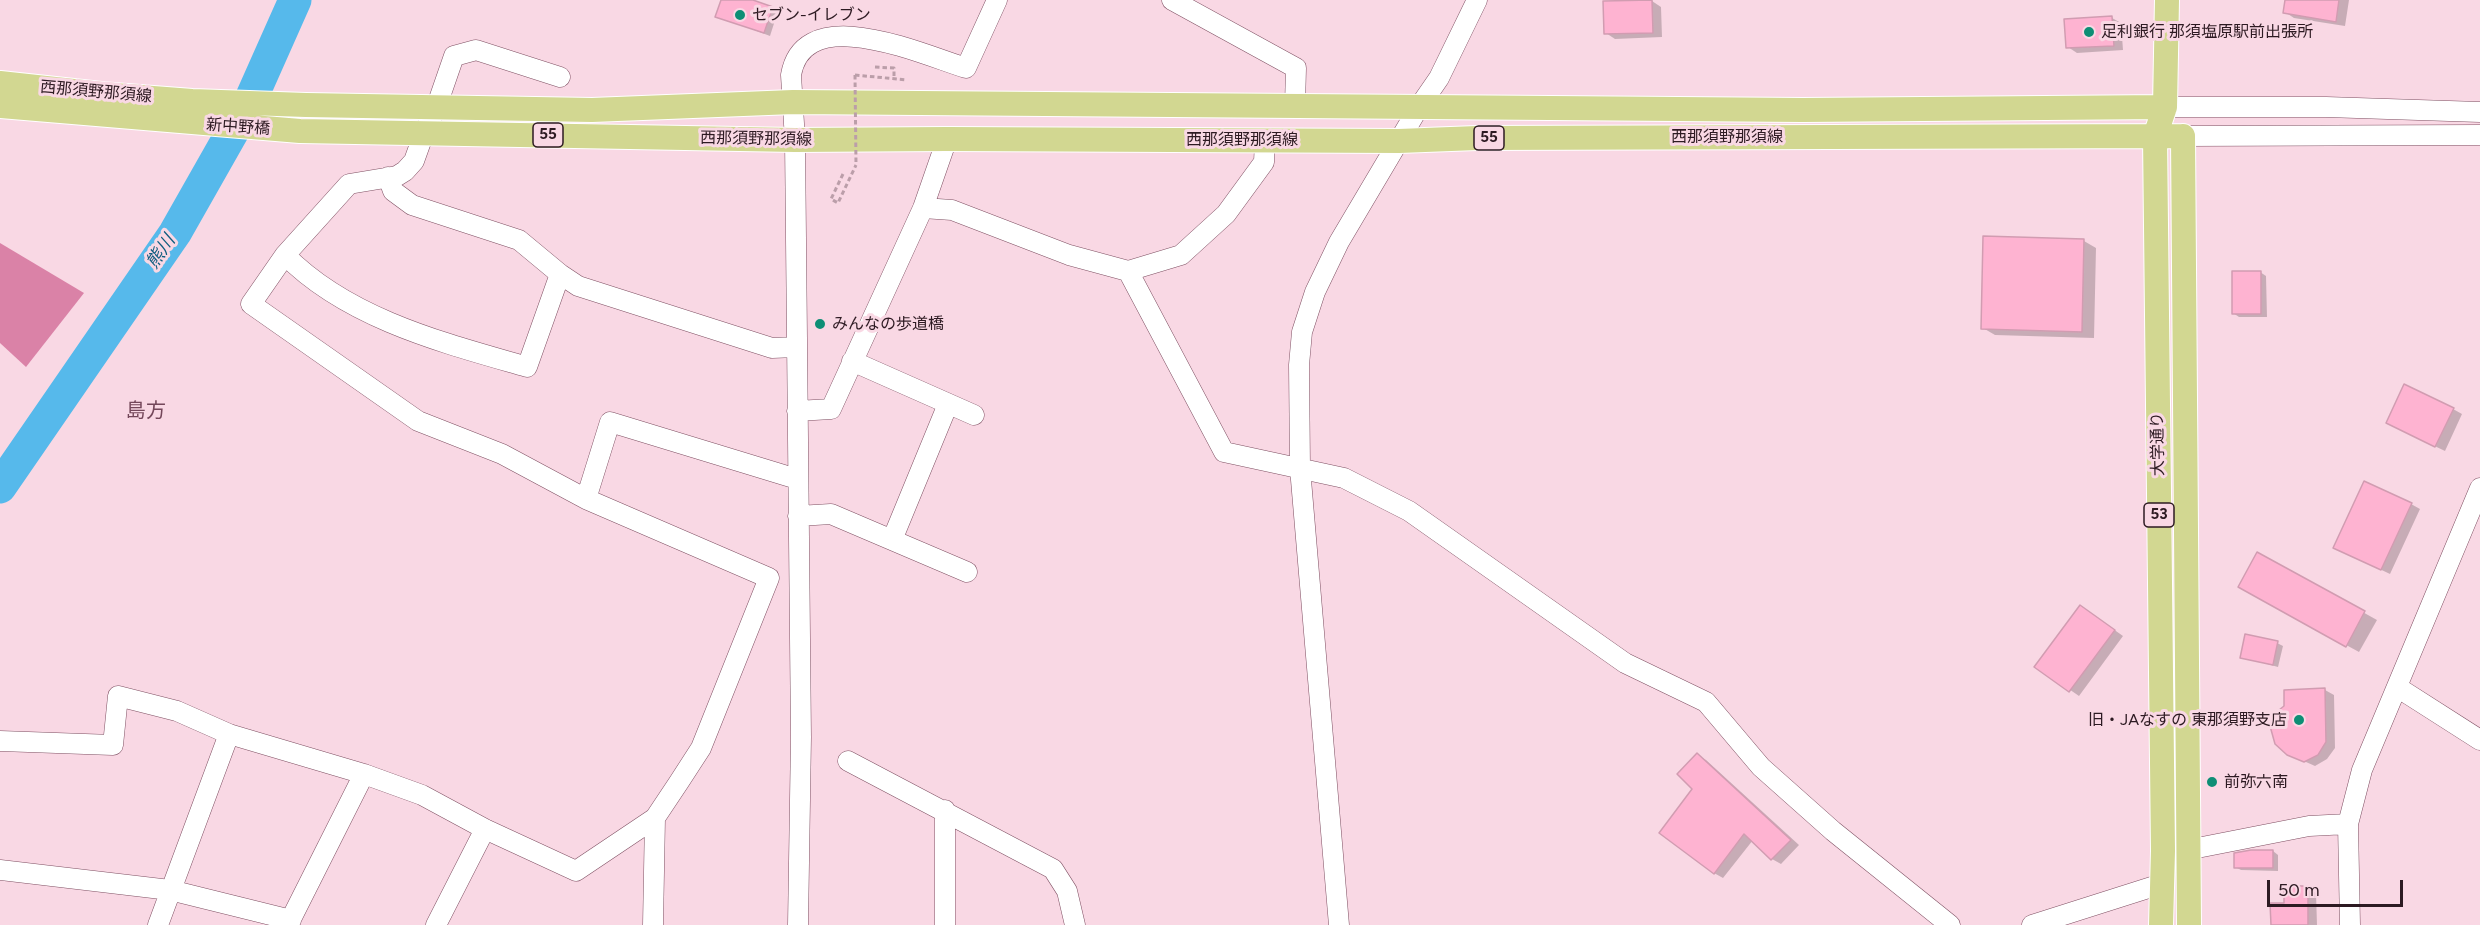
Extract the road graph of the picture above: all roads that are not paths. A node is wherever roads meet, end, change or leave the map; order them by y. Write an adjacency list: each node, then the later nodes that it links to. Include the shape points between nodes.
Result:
1 (997, 0): 8 (street, via 966,68 865,37 833,36 819,39 796,57 791,75)
2 (1172, 0): 10 (street, via 1296,68)
3 (1477, 0): 12 (street, via 1439,78)
4 (2167, 0): 13 (main road, 大学通り / 53)
5 (560, 76): 14 (street, via 476,50 454,56)
6 (0, 82): 7 (main road, 西那須野那須線 / 55)
7 (192, 101): 9 (main road, 新中野橋 / 55)
8 (793, 102): 10 (main road, 西那須野那須線 / 55); 14 (main road, 西那須野那須線 / 55, via 592,110); 23 (street)
9 (306, 105): 14 (main road, 西那須野那須線 / 55)
10 (1295, 105): 12 (main road, 西那須野那須線 / 55)
11 (0, 106): 16 (main road, 西那須野那須線 / 55)
12 (1419, 107): 13 (main road, 西那須野那須線 / 55); 25 (street)
13 (2165, 107): 15 (street); 20 (main road, 大学通り / 53); 21 (main road)
14 (436, 108): 18 (street)
15 (2480, 112)
16 (176, 122): 17 (main road, 新中野橋 / 55)
17 (300, 131): 18 (main road, 西那須野那須線 / 55)
18 (424, 133): 23 (main road, 西那須野那須線 / 55); 26 (street, via 414,161 405,171)
19 (2480, 135): 21 (street)
20 (2155, 136): 21 (main road, 西那須野那須線 / 55); 25 (main road, 西那須野那須線 / 55); 55 (main road, 大学通り / 53)
21 (2183, 136): 53 (main road, 大学通り / 53)
22 (947, 139): 23 (main road, 西那須野那須線 / 55); 24 (main road, 西那須野那須線 / 55); 27 (street)
23 (795, 140): 31 (street)
24 (1265, 140): 25 (main road, 西那須野那須線 / 55); 29 (street, via 1264,162 1226,214 1181,255)
25 (1399, 141): 36 (street, via 1339,243 1315,292 1302,332)
26 (388, 177): 28 (street, via 349,184); 30 (street, via 393,191 412,205 519,240)
27 (923, 208): 29 (street, via 952,210 1069,255); 32 (street)
28 (285, 255): 30 (street, via 303,273 343,298 416,334 527,367); 39 (street, via 251,304 418,421 502,454)
29 (1128, 271): 36 (street, via 1224,452)
30 (560, 274): 31 (street, via 578,286 772,348)
31 (796, 346): 34 (street)
32 (852, 361): 33 (street); 34 (street, via 831,409)
33 (948, 404): 35 (street); 41 (street)
34 (797, 411): 37 (street)
35 (974, 415)
36 (1300, 468): 64 (street); 65 (street, via 1344,478 1409,511 1625,663 1706,702 1761,766 1833,831)
37 (797, 479): 39 (street, via 610,422); 40 (street)
38 (2480, 488): 43 (street)
39 (586, 499): 50 (street, via 769,578 700,748)
40 (798, 516): 41 (street, via 831,514); 61 (street)
41 (892, 540): 42 (street)
42 (967, 572)
43 (2397, 687): 45 (street); 51 (street, via 2362,770)
44 (229, 734): 46 (street, via 177,711 118,696 113,745); 48 (street); 56 (street)
45 (2480, 740)
46 (0, 741)
47 (848, 761): 49 (street)
48 (364, 774): 52 (street, via 422,795); 57 (street)
49 (945, 810): 62 (street); 63 (street, via 1053,869 1067,891)
50 (655, 818): 52 (street, via 576,871); 60 (street)
51 (2348, 824): 53 (street, via 2309,826); 69 (street)
52 (486, 829): 59 (street)
53 (2187, 850): 68 (main road, 大学通り / 53)
54 (0, 870): 56 (street)
55 (2161, 884): 66 (street); 67 (main road, 大学通り / 53)
56 (170, 890): 57 (street); 58 (street)
57 (289, 922)
58 (158, 925)
59 (436, 925)
60 (653, 925)
61 (798, 925)
62 (945, 925)
63 (1075, 925)
64 (1339, 925)
65 (1950, 925)
66 (2032, 925)
67 (2161, 925)
68 (2189, 925)
69 (2350, 925)

